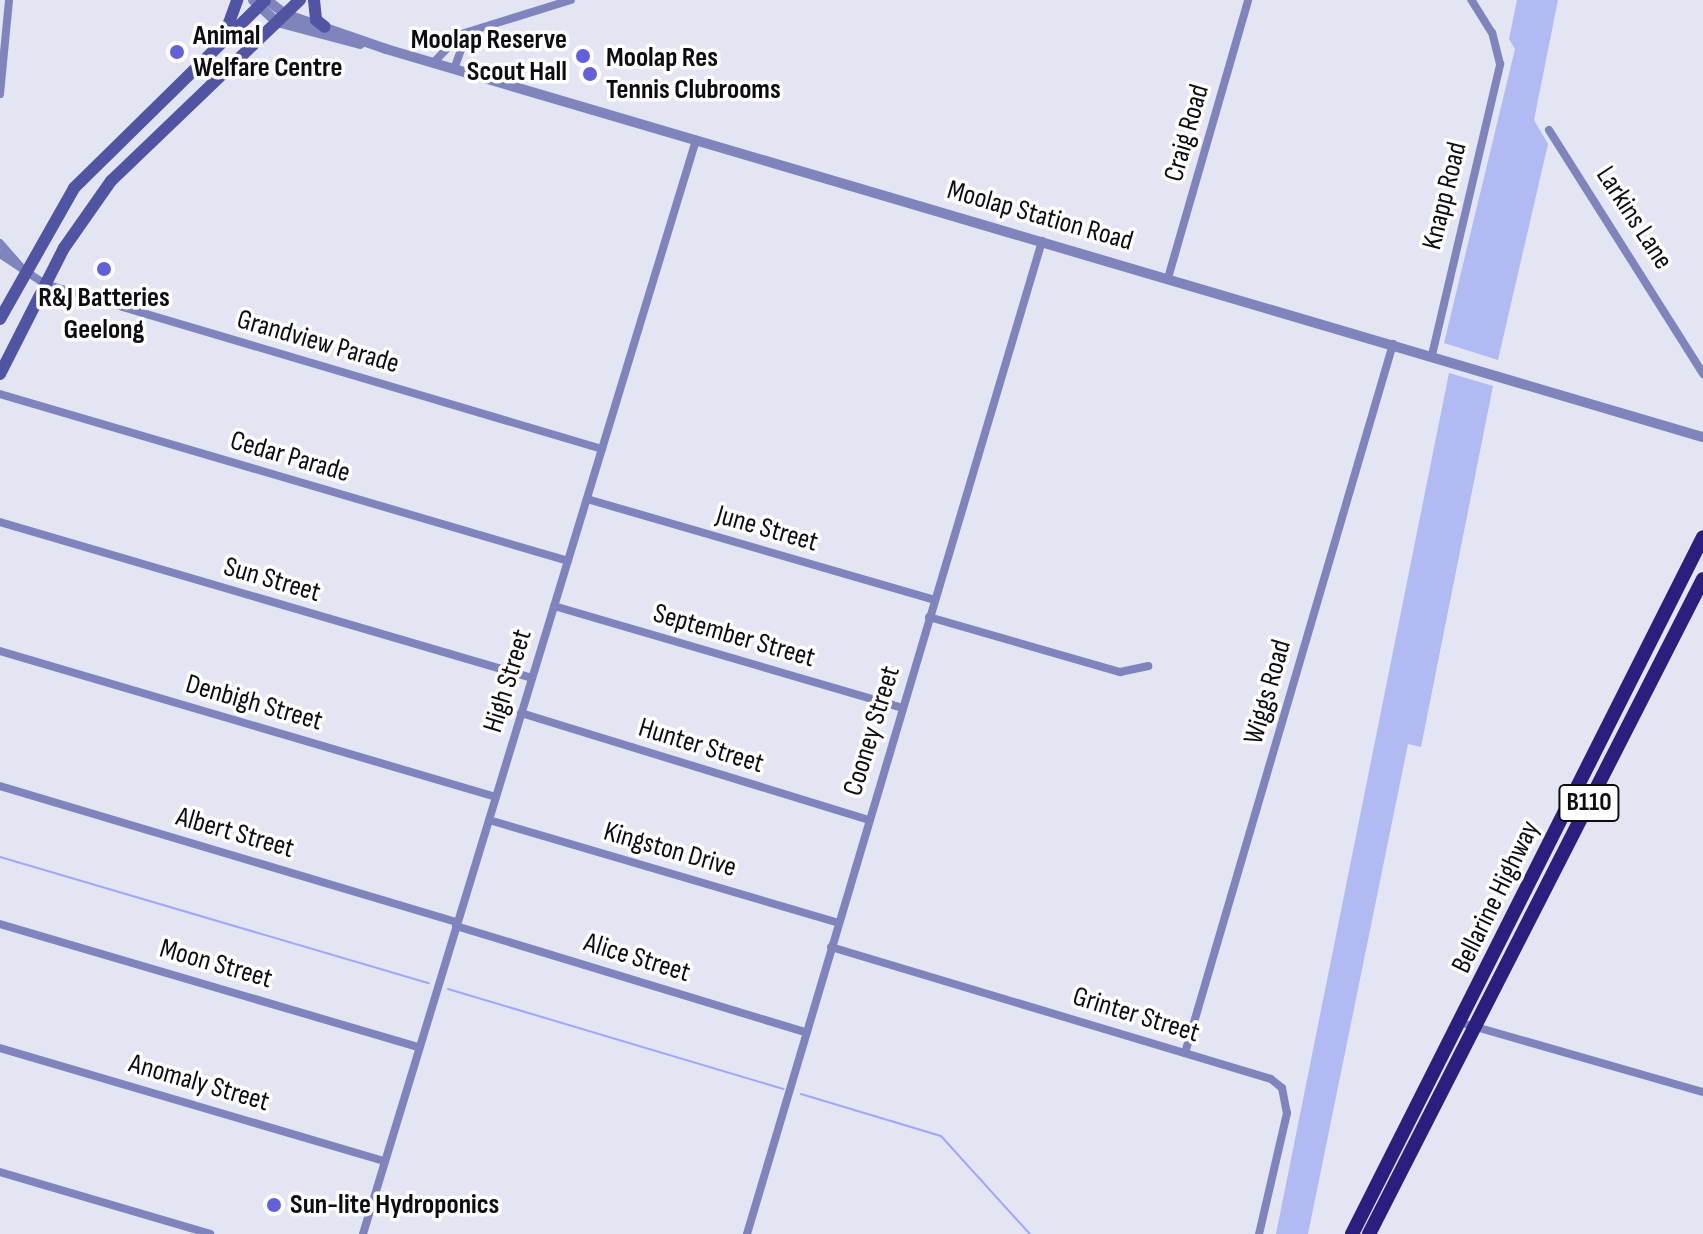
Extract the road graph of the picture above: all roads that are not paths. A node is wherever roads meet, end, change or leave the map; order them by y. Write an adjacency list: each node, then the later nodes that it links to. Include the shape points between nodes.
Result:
1 (9, 0): 16 (street)
2 (237, 0): 12 (main road)
3 (300, 0): 9 (main road)
4 (314, 0): 10 (main road, via 316,20)
5 (571, 0): 11 (street)
6 (1248, 0): 23 (street, Craig Road)
7 (1471, 0): 27 (street, Knapp Road, via 1499,46)
8 (261, 2): 9 (street); 12 (main road)
9 (281, 18): 10 (street, Moolap Station Road); 13 (street, Moolap Station Road); 24 (main road, via 111,181)
10 (325, 27): 13 (street, Moolap Station Road)
11 (478, 30): 14 (street, via 456,36); 15 (street, via 464,41)
12 (217, 43): 22 (main road, via 112,143)
13 (386, 49): 14 (street, Moolap Station Road)
14 (433, 63): 15 (street, Moolap Station Road)
15 (454, 69): 18 (street, Moolap Station Road)
16 (0, 94)
17 (1549, 130): 29 (street, Larkins Lane)
18 (696, 140): 19 (street, Moolap Station Road); 32 (street, High Street)
19 (1042, 241): 23 (street, Moolap Station Road); 38 (street, Cooney Street)
20 (0, 243): 22 (street)
21 (0, 254): 22 (street)
22 (24, 270): 24 (street, Grandview Parade); 25 (main road)
23 (1168, 278): 26 (street, Moolap Station Road)
24 (45, 284): 28 (main road); 32 (street, Grandview Parade)
25 (0, 319)
26 (1393, 344): 27 (street, Moolap Station Road); 58 (street, Wiggs Road)
27 (1432, 355): 31 (street, Moolap Station Road)
28 (0, 374)
29 (1703, 374)
30 (0, 394): 36 (street, Cedar Parade)
31 (1703, 434)
32 (602, 449): 33 (street, High Street)
33 (587, 499): 36 (street, High Street); 38 (street, June Street)
34 (0, 522): 43 (street, Sun Street)
35 (1703, 537): 54 (highway, Bellarine Highway / B110)
36 (568, 561): 39 (street, High Street)
37 (1703, 579): 54 (highway, Bellarine Highway / B110)
38 (934, 600): 40 (street, Cooney Street)
39 (554, 606): 43 (street, High Street); 44 (street, September Street)
40 (929, 617): 42 (street, via 1120,672); 44 (street, Cooney Street)
41 (0, 651): 47 (street, Denbigh Street)
42 (1148, 666)
43 (532, 678): 45 (street, High Street)
44 (902, 708): 49 (street, Cooney Street)
45 (521, 713): 47 (street, High Street); 49 (street, Hunter Street)
46 (0, 786): 52 (street, Albert Street)
47 (496, 797): 48 (street, High Street)
48 (489, 820): 50 (street, Kingston Drive); 52 (street, High Street)
49 (869, 820): 50 (street, Cooney Street)
50 (838, 923): 53 (street, Cooney Street)
51 (0, 924): 56 (street, Moon Street)
52 (457, 924): 55 (street, Alice Street); 56 (street, High Street)
53 (831, 947): 55 (street, Cooney Street); 58 (street, Grinter Street)
54 (1469, 1025): 59 (street); 66 (highway, Bellarine Highway / B110); 67 (highway, Bellarine Highway / B110)
55 (805, 1032): 64 (street, Cooney Street)
56 (419, 1047): 60 (street, High Street)
57 (0, 1048): 60 (street, Anomaly Street)
58 (1185, 1053): 65 (street, Grinter Street, via 1271,1079 1284,1094 1287,1113)
59 (1703, 1092)
60 (385, 1161): 63 (street, High Street)
61 (0, 1172): 62 (street)
62 (210, 1234)
63 (363, 1234)
64 (747, 1234)
65 (1259, 1234)
66 (1352, 1234)
67 (1369, 1234)

